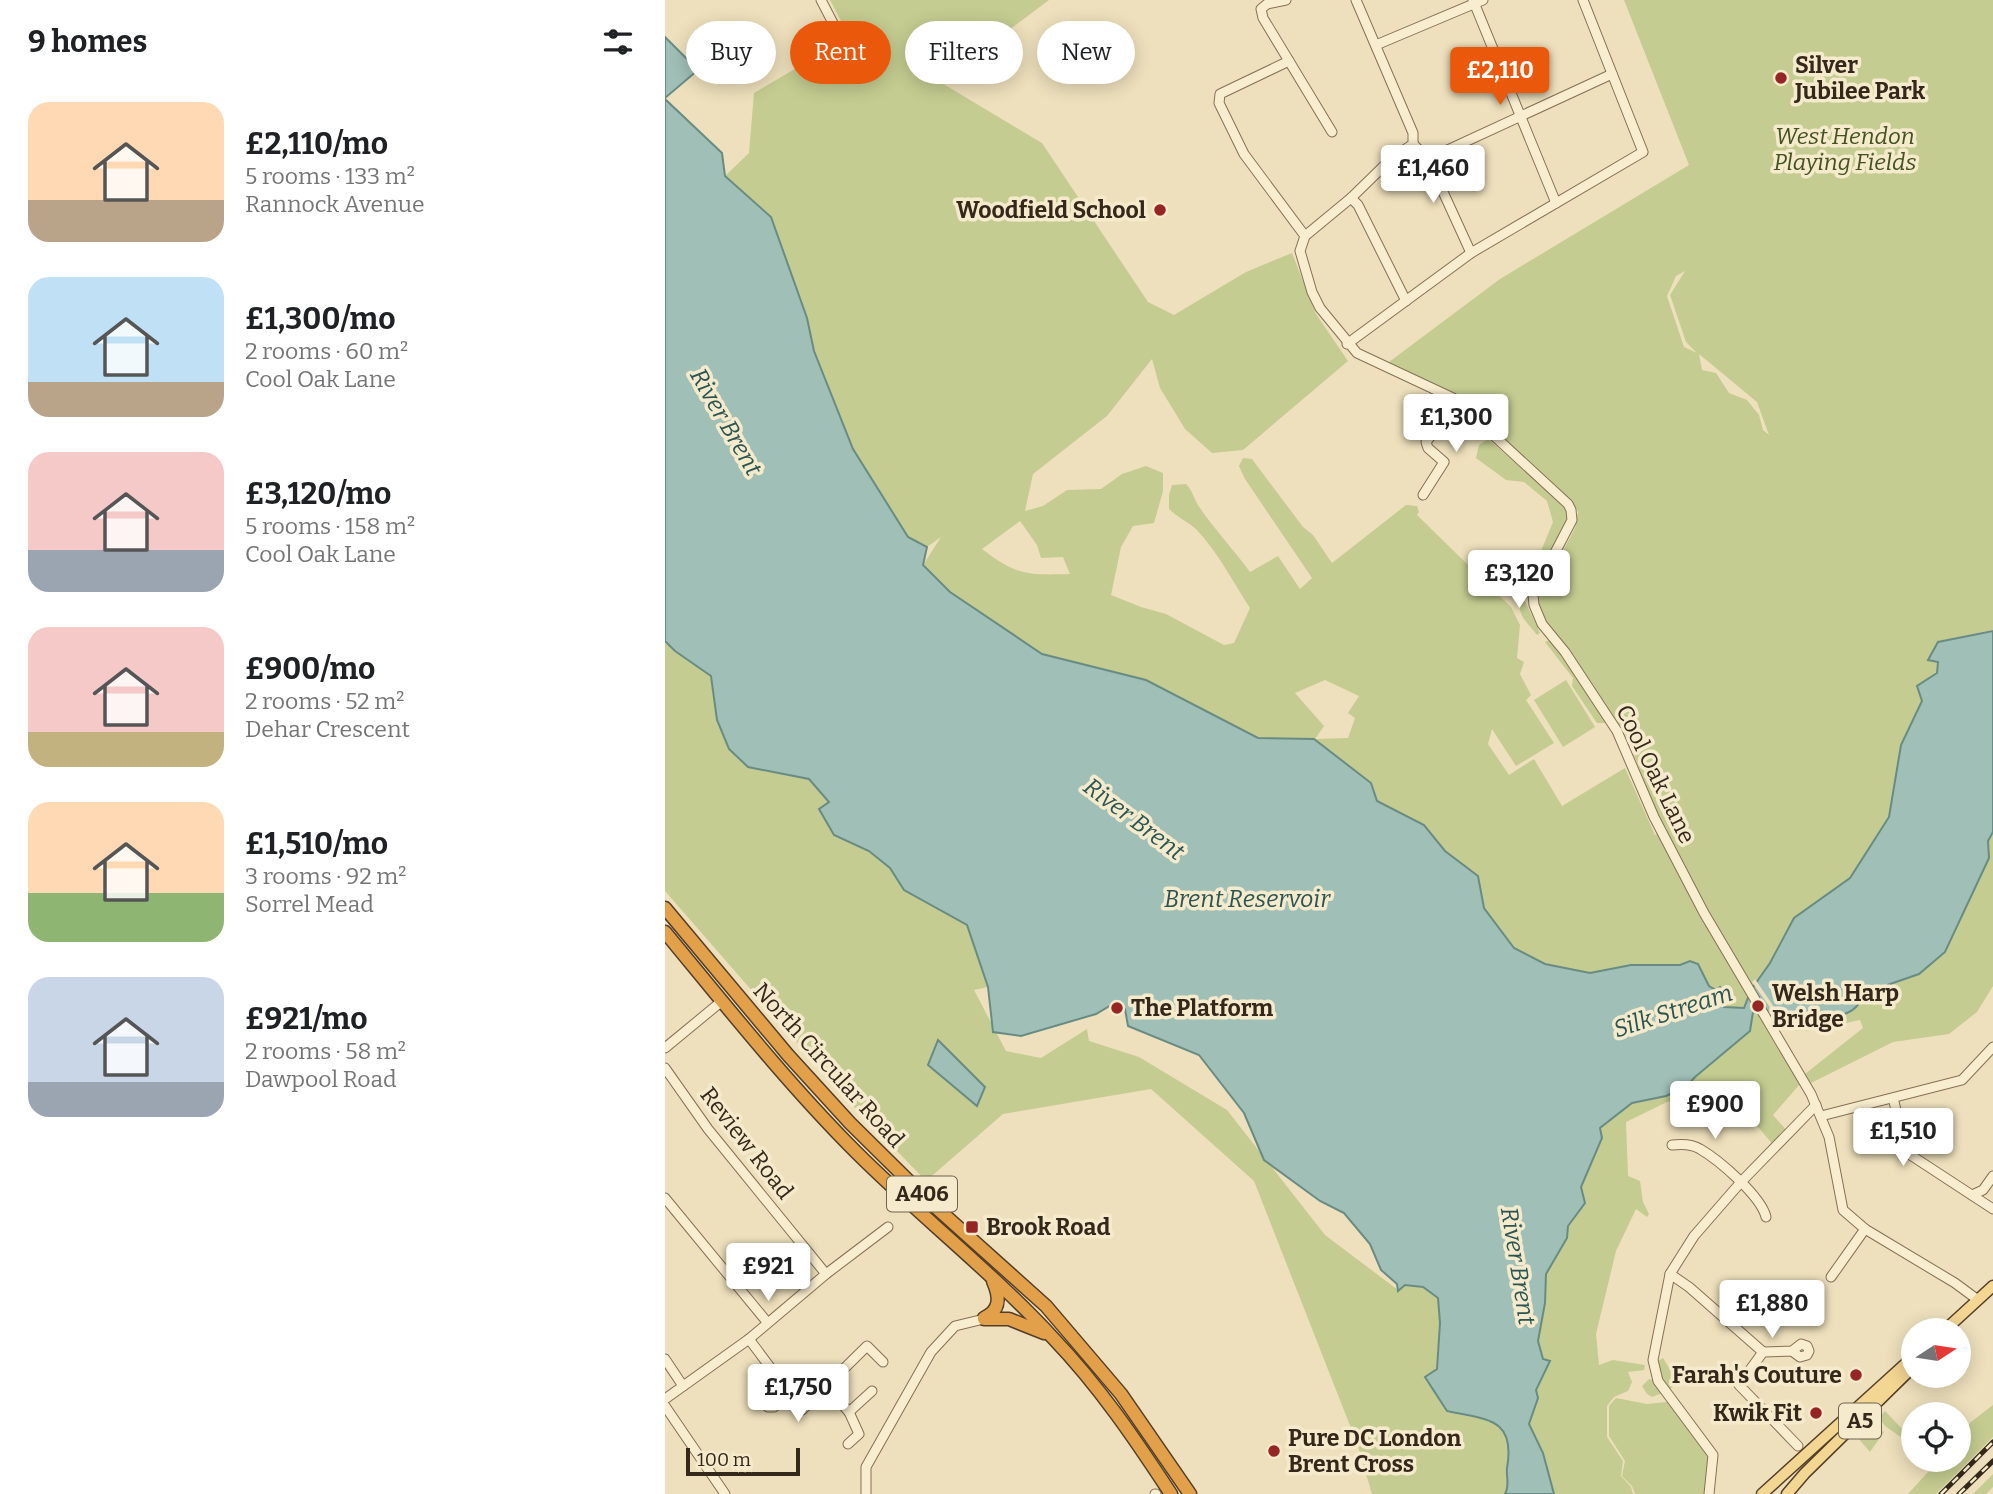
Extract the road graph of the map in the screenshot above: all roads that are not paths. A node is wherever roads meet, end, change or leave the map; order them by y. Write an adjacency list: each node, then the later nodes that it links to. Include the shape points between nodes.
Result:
1 (821, 0): 6 (street)
2 (1286, 0): 8 (street, via 1261,9)
3 (1356, 0): 7 (street)
4 (1583, 0): 9 (street)
5 (1477, 1): 7 (street); 10 (street)
6 (832, 21)
7 (1376, 45): 12 (street, via 1413,133)
8 (1289, 61): 11 (street); 16 (street, via 1220,94 1219,103 1244,154)
9 (1612, 74): 10 (street); 15 (street, via 1643,152)
10 (1520, 117): 13 (street); 15 (street)
11 (1332, 132)
12 (1413, 144): 13 (street); 14 (street)
13 (1428, 159): 17 (street)
14 (1351, 198): 16 (street); 18 (street)
15 (1556, 203): 17 (street)
16 (1305, 236): 19 (street, Cool Oak Lane, via 1301,258 1320,308)
17 (1471, 253): 18 (street)
18 (1406, 301): 19 (street)
19 (1347, 344): 20 (street, Cool Oak Lane, via 1357,354)
20 (1458, 402): 21 (street, via 1426,442 1444,463); 29 (street, Cool Oak Lane, via 1568,504 1570,527 1533,595 1534,605 1542,624 1618,731 1654,817 1704,913)
21 (1423, 495)
22 (665, 908): 70 (highway, North Circular Road / A406, via 850,1123 1046,1306 1121,1394)
23 (665, 932): 24 (highway, North Circular Road / A406)
24 (722, 1001): 26 (street); 42 (highway, North Circular Road / A406, via 856,1152)
25 (1993, 1047): 28 (street, via 1962,1080)
26 (665, 1048)
27 (665, 1068): 41 (street, Review Road, via 708,1129)
28 (1893, 1098): 30 (street); 34 (street, via 1909,1154)
29 (1816, 1105): 30 (street, Cool Oak Lane); 33 (street)
30 (1821, 1116): 39 (street, Cool Oak Lane, via 1840,1204)
31 (1672, 1144): 33 (street, via 1698,1147)
32 (1993, 1176): 34 (street)
33 (1741, 1182): 37 (street, via 1764,1207); 40 (street, via 1694,1236)
34 (1972, 1195): 36 (street)
35 (665, 1198): 48 (street)
36 (1993, 1209)
37 (1766, 1217)
38 (888, 1227): 41 (street)
39 (1865, 1229): 43 (street); 45 (street, Cool Oak Lane)
40 (1670, 1273): 52 (street); 71 (street, via 1653,1360 1657,1381 1713,1455)
41 (826, 1274): 48 (street)
42 (992, 1277): 47 (highway, via 997,1304); 49 (highway, North Circular Road / A406)
43 (1831, 1277)
44 (1993, 1286): 45 (main road)
45 (1978, 1300): 46 (main road)
46 (1958, 1318)
47 (984, 1319): 49 (highway, via 1009,1319); 68 (street, via 955,1326 931,1352 866,1467)
48 (768, 1322): 50 (street)
49 (1054, 1338): 69 (highway, North Circular Road / A406, via 1104,1396)
50 (749, 1339): 57 (street); 60 (street)
51 (1792, 1351): 52 (street)
52 (1763, 1352): 66 (street, via 1739,1385)
53 (665, 1359): 57 (street)
54 (883, 1362): 58 (street, via 867,1346)
55 (1901, 1368): 72 (main road, A5)
56 (1901, 1379): 73 (main road, A5)
57 (683, 1386): 62 (street)
58 (827, 1387): 60 (street, via 802,1410); 64 (street)
59 (872, 1391): 64 (street)
60 (790, 1394): 61 (street, via 774,1407)
61 (757, 1398)
62 (665, 1399)
63 (665, 1406): 67 (street)
64 (849, 1412): 65 (street, via 859,1434)
65 (848, 1444)
66 (1798, 1446)
67 (725, 1494)
68 (866, 1494)
69 (1169, 1494)
70 (1192, 1494)
71 (1709, 1494)
72 (1765, 1494)
73 (1785, 1494)

